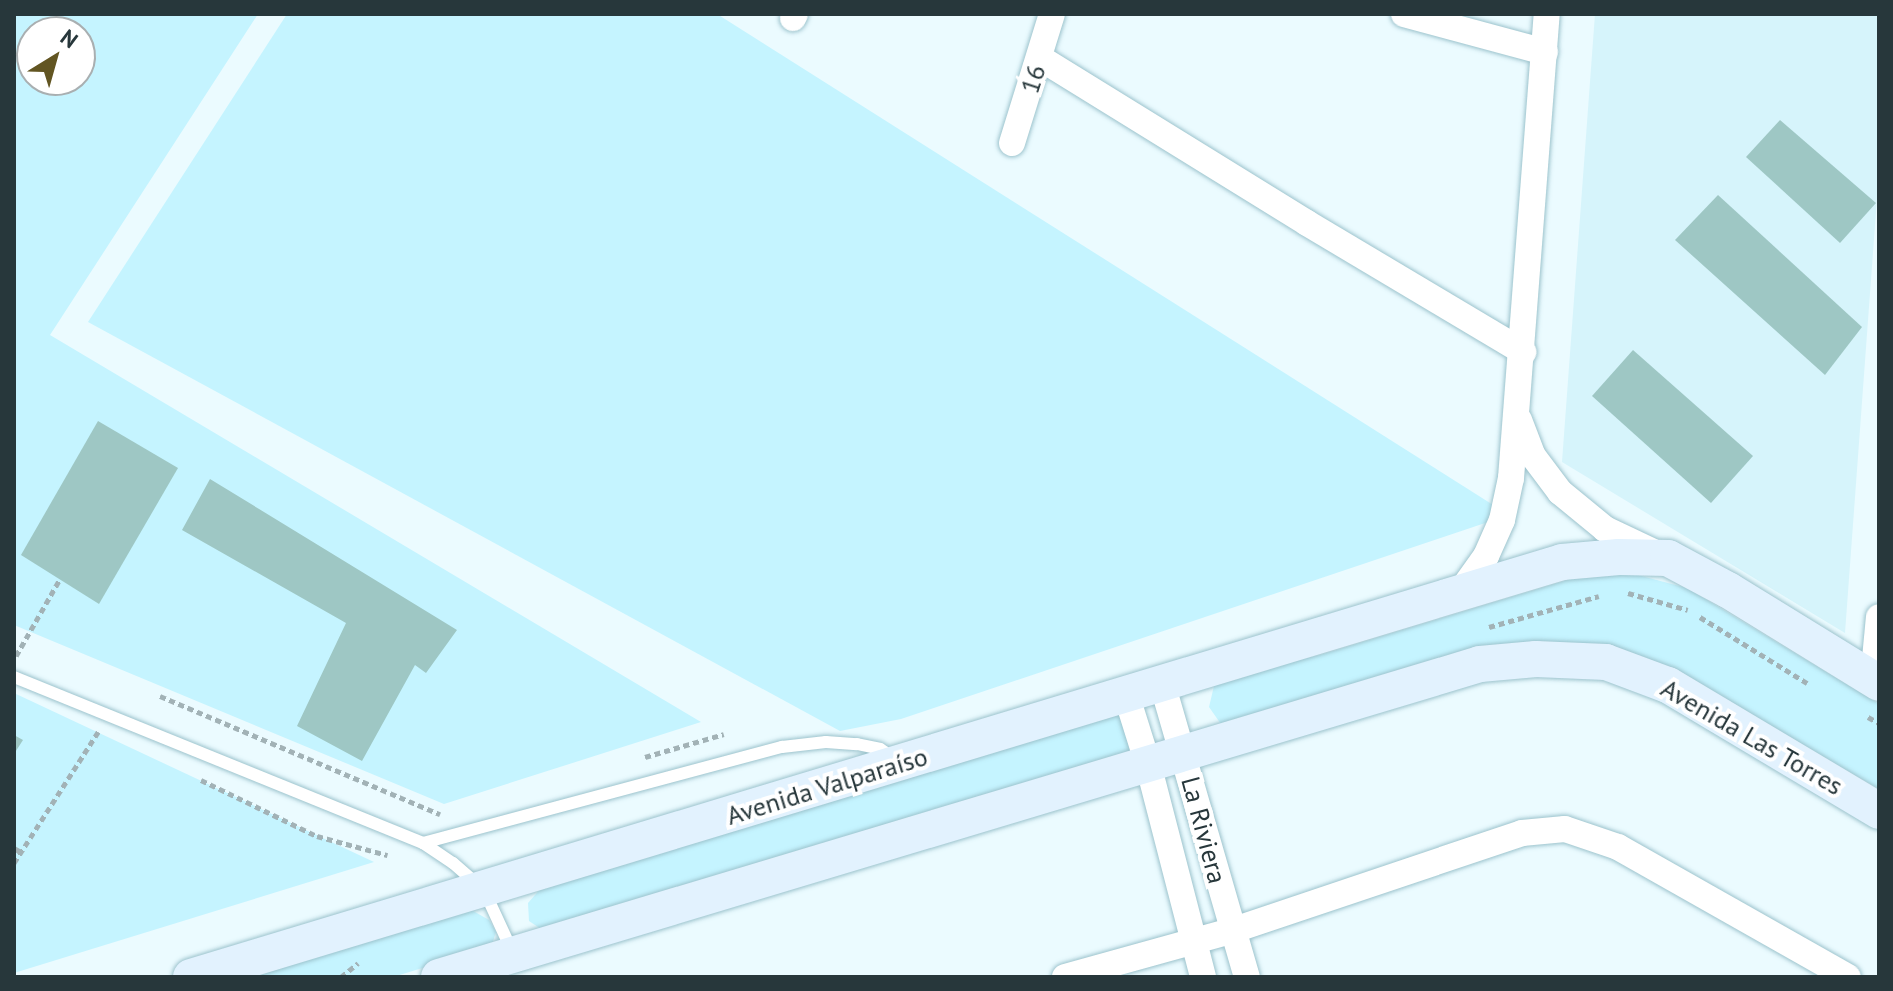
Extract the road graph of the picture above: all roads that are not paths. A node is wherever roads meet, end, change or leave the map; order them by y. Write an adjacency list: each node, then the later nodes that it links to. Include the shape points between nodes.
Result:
1 (1052, 14): 5 (street, 16)
2 (1404, 14): 4 (street)
3 (1547, 14): 4 (street)
4 (1545, 52): 7 (street)
5 (1040, 58): 6 (street, 16); 7 (street)
6 (1012, 143)
7 (1523, 352): 8 (street)
8 (1516, 413): 9 (street, via 1533,456 1560,492 1605,529); 10 (street, via 1502,520 1486,556)
9 (1668, 558): 10 (main road, via 1562,562); 13 (main road)
10 (1461, 591): 14 (main road, Avenida Valparaíso)
11 (1879, 617): 13 (street)
12 (14, 677): 20 (lane)
13 (1876, 681)
14 (1162, 683): 15 (main road, Avenida Valparaíso); 16 (street, La Riviera)
15 (1126, 694): 17 (main road, Avenida Valparaíso); 18 (street, La Riviera)
16 (1183, 753): 18 (main road); 19 (main road, Avenida Las Torres, via 1480,664 1536,659 1606,662 1668,685); 22 (street, La Riviera)
17 (902, 763): 20 (lane, via 880,749 857,744 782,747); 21 (main road, Avenida Valparaíso)
18 (1148, 764): 23 (street, La Riviera); 24 (main road)
19 (1879, 811)
20 (423, 843): 21 (lane)
21 (484, 890): 24 (lane); 25 (main road, Avenida Valparaíso)
22 (1231, 931): 23 (street); 29 (street, La Riviera); 30 (street, via 1522,833 1565,829 1618,847)
23 (1191, 940): 27 (street); 28 (street, La Riviera)
24 (513, 954): 26 (main road)
25 (191, 977)
26 (439, 977)
27 (1065, 977)
28 (1203, 977)
29 (1247, 977)
30 (1848, 977)

